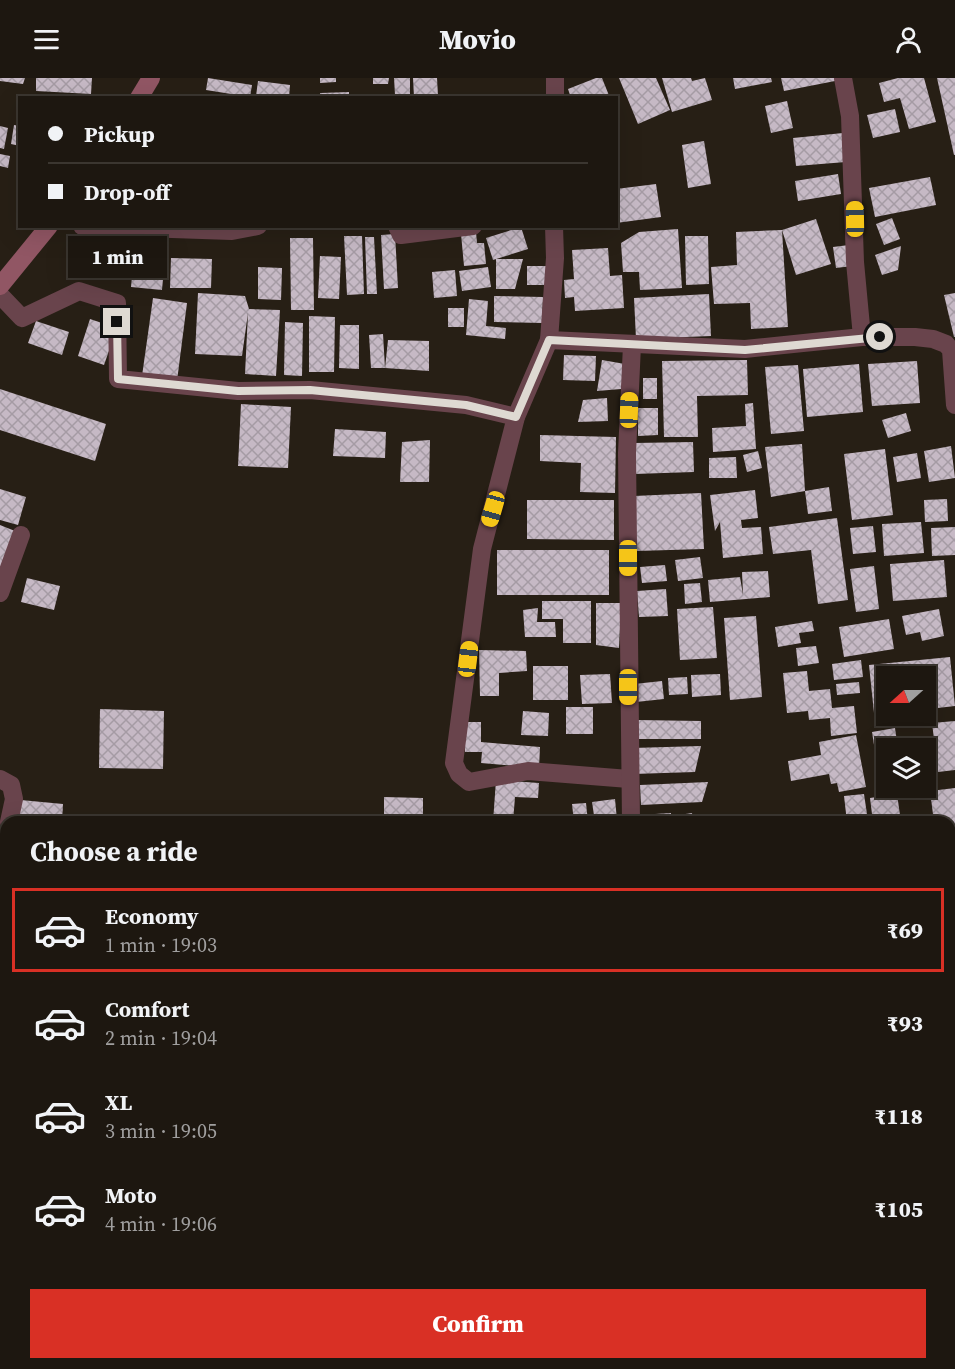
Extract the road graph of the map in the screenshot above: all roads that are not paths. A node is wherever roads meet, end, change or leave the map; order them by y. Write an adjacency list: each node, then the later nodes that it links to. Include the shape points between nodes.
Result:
1 (151, 78): 4 (main road)
2 (555, 78): 5 (street)
3 (843, 78): 14 (street, via 850,116)
4 (140, 96)
5 (555, 96)
6 (47, 228): 12 (main road)
7 (142, 228): 8 (street)
8 (248, 228)
9 (398, 228): 10 (street, via 401,235)
10 (457, 228)
11 (554, 228): 15 (street)
12 (0, 286)
13 (0, 295): 18 (street, via 22,318 79,291 117,303 118,379 238,391 310,390 466,405)
14 (862, 337): 16 (street, via 745,350); 17 (street, via 915,337 946,344 951,350)
15 (549, 340): 16 (street); 18 (street)
16 (632, 345): 22 (street, via 627,453)
17 (955, 405)
18 (516, 417): 22 (street, via 482,549 454,763 469,782 528,771)
19 (21, 535): 20 (street)
20 (0, 593)
21 (0, 779): 23 (street, via 11,785 14,799)
22 (628, 779): 24 (street)
23 (10, 816)
24 (631, 816)

